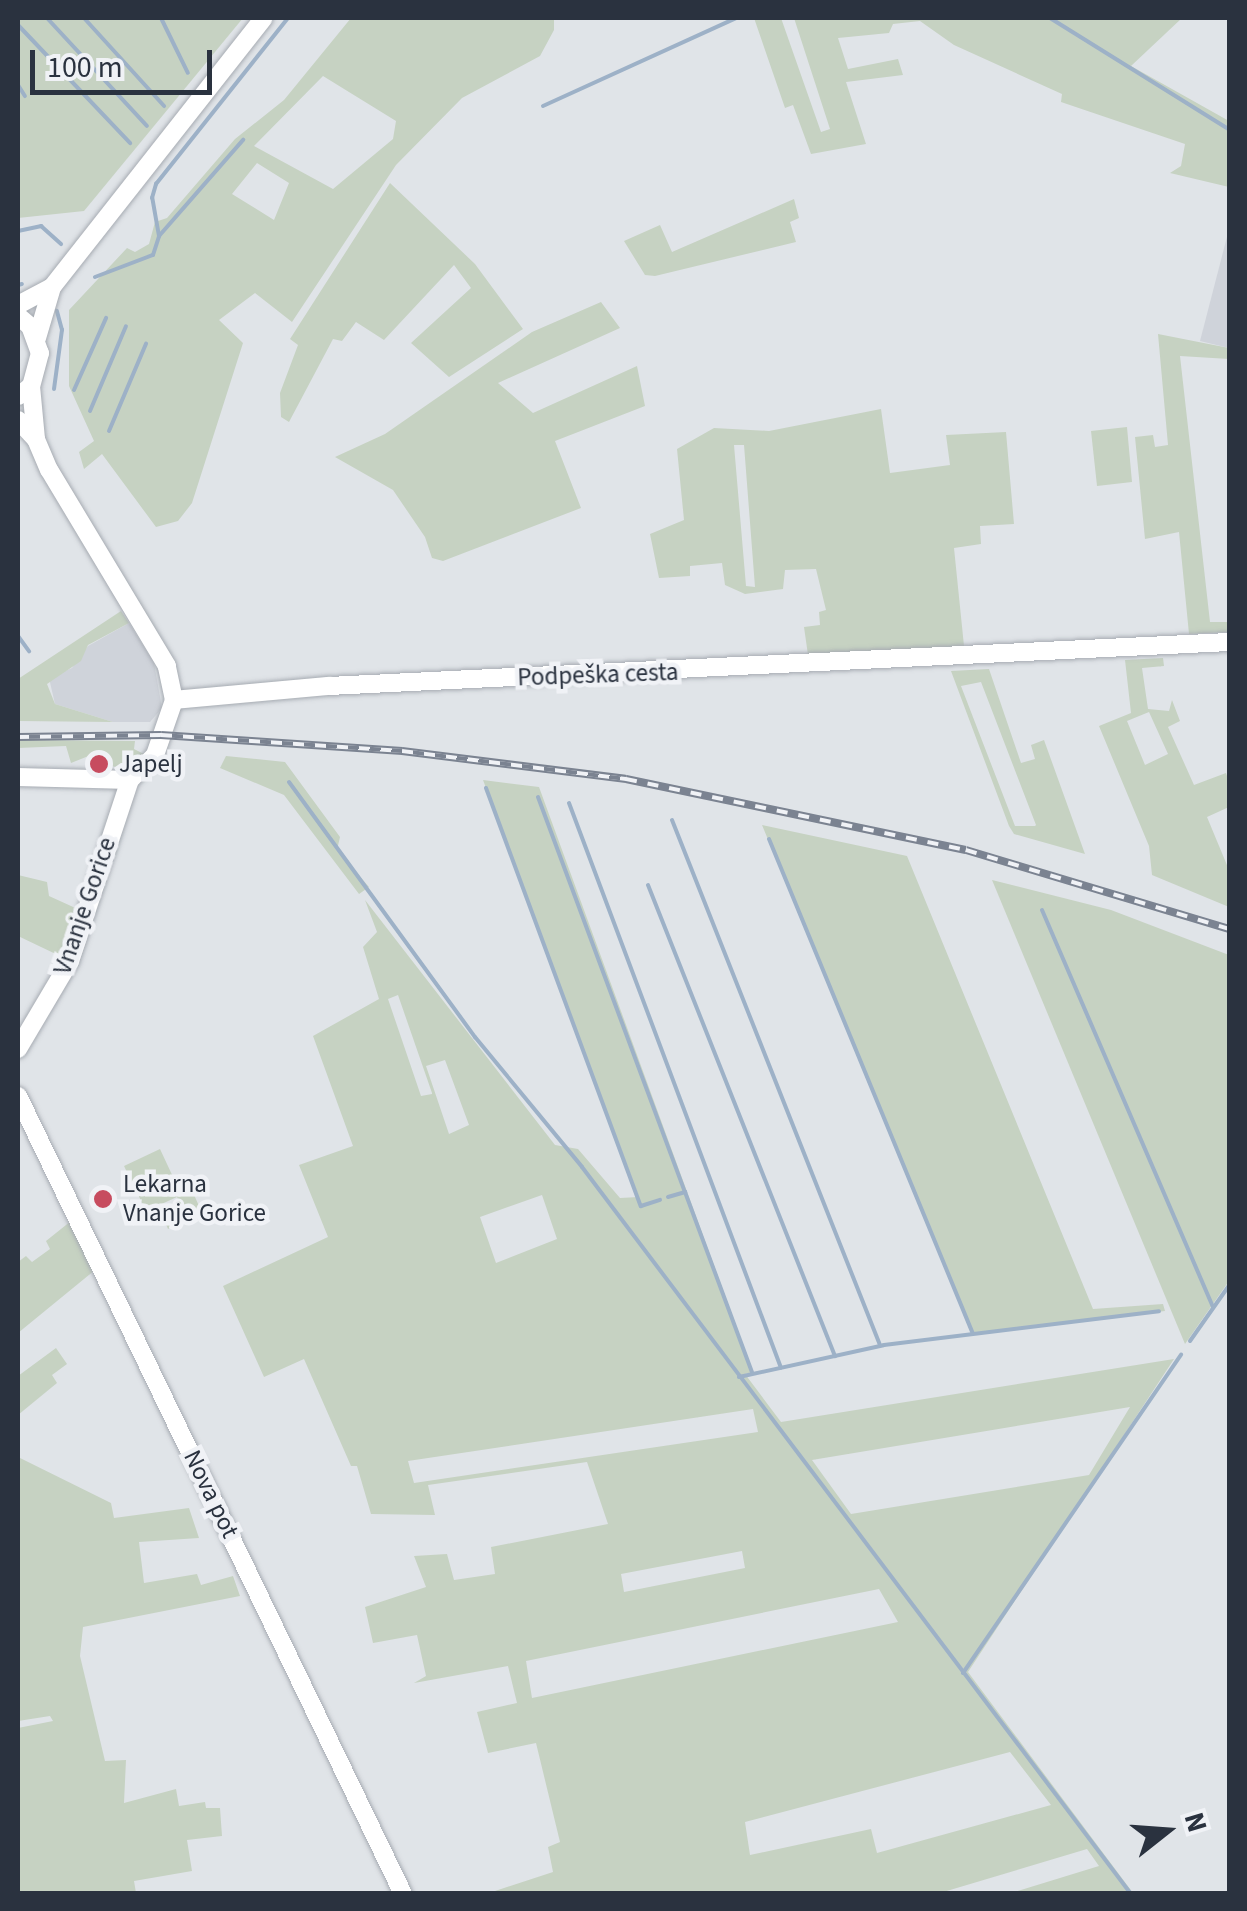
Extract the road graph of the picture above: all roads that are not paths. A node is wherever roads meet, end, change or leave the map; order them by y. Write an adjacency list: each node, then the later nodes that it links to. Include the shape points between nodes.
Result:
1 (264, 18): 2 (main road)
2 (52, 286): 3 (main road); 5 (main road)
3 (18, 305)
4 (18, 316): 5 (main road)
5 (37, 338): 6 (main road, via 39,367)
6 (24, 391): 8 (main road)
7 (18, 420): 8 (main road)
8 (36, 439): 10 (main road, via 67,508 167,666)
9 (1230, 642): 10 (main road, Podpeška cesta, via 329,686)
10 (174, 700): 12 (main road, via 154,755)
11 (18, 778): 12 (main road)
12 (121, 781): 13 (main road, Vnanje Gorice, via 70,962)
13 (18, 1049)
14 (18, 1096): 15 (main road, Nova pot)
15 (403, 1894)

